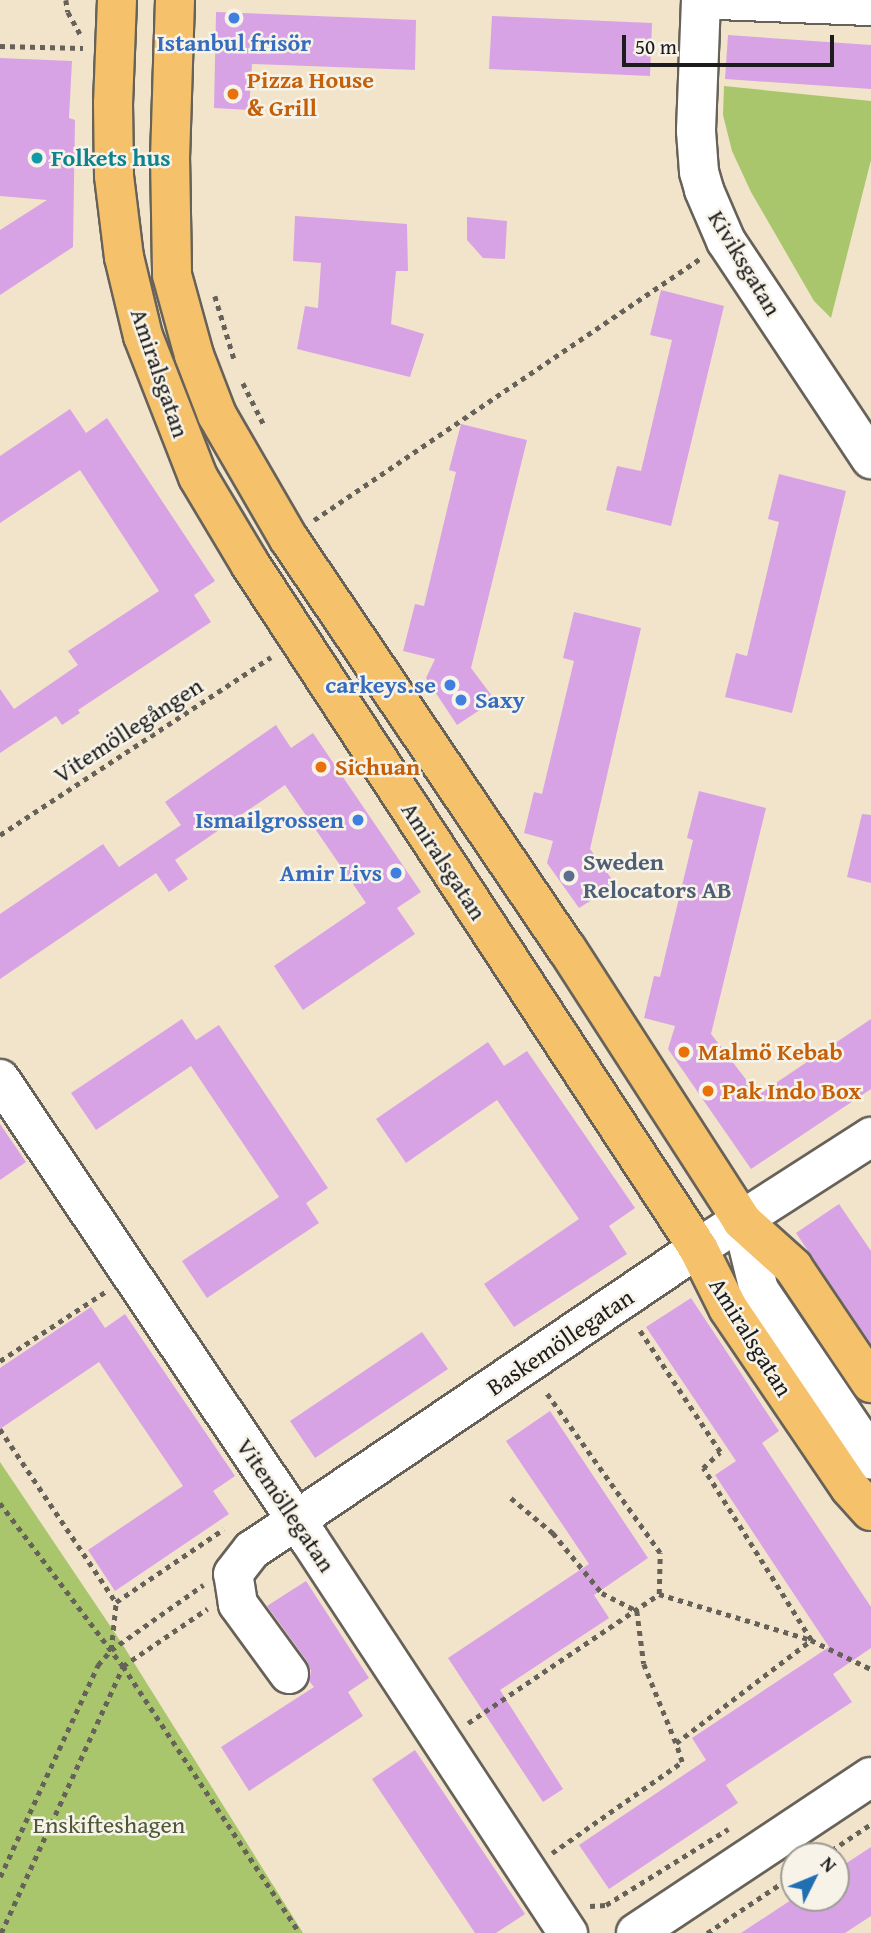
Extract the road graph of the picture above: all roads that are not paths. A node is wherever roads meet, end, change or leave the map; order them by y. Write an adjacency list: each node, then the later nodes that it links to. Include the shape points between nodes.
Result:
1 (117, 0): 10 (main road, Amiralsgatan, via 114,164 124,257 143,336 198,478)
2 (175, 0): 9 (main road, Amiralsgatan, via 172,275 194,355 217,415 307,525)
3 (701, 0): 6 (street, Kiviksgatan, via 696,118 699,172 726,241)
4 (719, 0): 5 (street)
5 (871, 6)
6 (871, 459)
7 (0, 1079): 15 (street, Vitemöllegatan)
8 (871, 1137): 9 (street, Baskemöllegatan)
9 (742, 1221): 10 (street, Baskemöllegatan); 11 (street); 12 (main road, Amiralsgatan, via 793,1267)
10 (698, 1248): 11 (street); 14 (main road, Amiralsgatan, via 728,1308 850,1488); 15 (street, Baskemöllegatan)
11 (759, 1290): 13 (street)
12 (871, 1383)
13 (870, 1455)
14 (871, 1511)
15 (296, 1519): 16 (street, Baskemöllegatan, via 242,1537 233,1574 222,1585); 18 (street, Vitemöllegatan)
16 (289, 1674)
17 (871, 1777): 19 (street)
18 (577, 1919)
19 (636, 1933)

